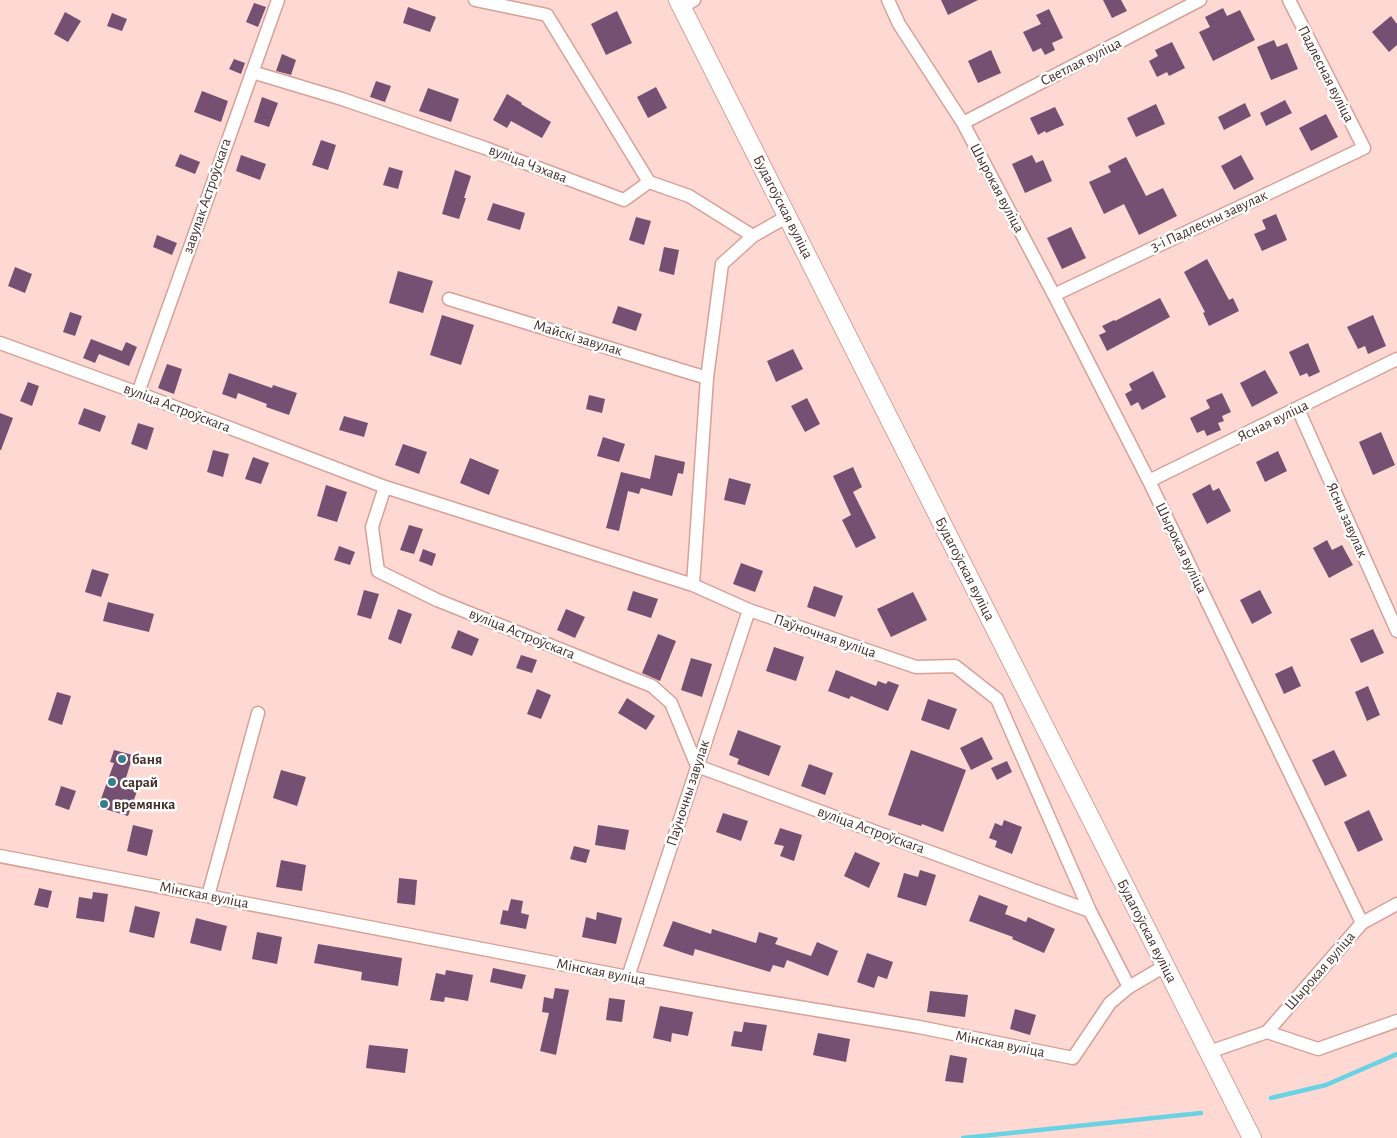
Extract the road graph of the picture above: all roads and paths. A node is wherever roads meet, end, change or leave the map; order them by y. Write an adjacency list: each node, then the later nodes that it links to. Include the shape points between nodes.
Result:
1 (278, 0): 7 (street, завулак Астроўскага)
2 (475, 0): 10 (street, via 547,14)
3 (888, 0): 8 (street, Шырокая вуліца, via 899,24)
4 (1200, 0): 8 (street, Светлая вуліца)
5 (1289, 0): 9 (street, Падлесная вуліца)
6 (685, 2): 11 (street, Будагоўская вуліца)
7 (252, 72): 10 (street, вуліца Чэхава, via 485,148 624,200); 18 (street, завулак Астроўскага)
8 (962, 123): 13 (street, Шырокая вуліца)
9 (1364, 148): 13 (street, 3-і Падлесны завулак)
10 (650, 182): 12 (street, via 689,196)
11 (788, 216): 12 (street); 32 (street, Будагоўская вуліца)
12 (754, 236): 17 (street, via 722,264)
13 (1054, 295): 20 (street, Шырокая вуліца)
14 (449, 299): 17 (street, Майскі завулак)
15 (0, 343): 18 (street, вуліца Астроўскага)
16 (1397, 359): 19 (street, Ясная вуліца)
17 (707, 378): 22 (street)
18 (138, 393): 21 (street, вуліца Астроўскага)
19 (1298, 409): 20 (street, Ясная вуліца); 24 (street, Ясны завулак)
20 (1149, 482): 31 (street, Шырокая вуліца)
21 (385, 487): 22 (street, Паўночная вуліца); 26 (street, вуліца Астроўскага, via 372,527 378,571 437,600 652,686 671,703)
22 (693, 585): 23 (street, Паўночная вуліца)
23 (749, 610): 26 (street, Паўночны завулак); 30 (street, Паўночная вуліца, via 916,667 955,666 998,699)
24 (1397, 631)
25 (258, 713): 28 (street)
26 (696, 766): 30 (street, вуліца Астроўскага); 33 (street, Паўночны завулак)
27 (0, 856): 28 (street, Мінская вуліца)
28 (208, 896): 33 (street, Мінская вуліца)
29 (1397, 904): 31 (street)
30 (1090, 911): 34 (street, Паўночная вуліца)
31 (1362, 924): 36 (street, Шырокая вуліца)
32 (1165, 966): 34 (street, Мінская вуліца); 37 (street, Будагоўская вуліца)
33 (628, 977): 34 (street, Мінская вуліца, via 919,1027 1073,1058 1110,1003)
34 (1129, 987)
35 (1397, 1021): 36 (street, via 1318,1049)
36 (1267, 1032): 37 (street, Шырокая вуліца)
37 (1209, 1052): 38 (street, Будагоўская вуліца)
38 (1252, 1138)

